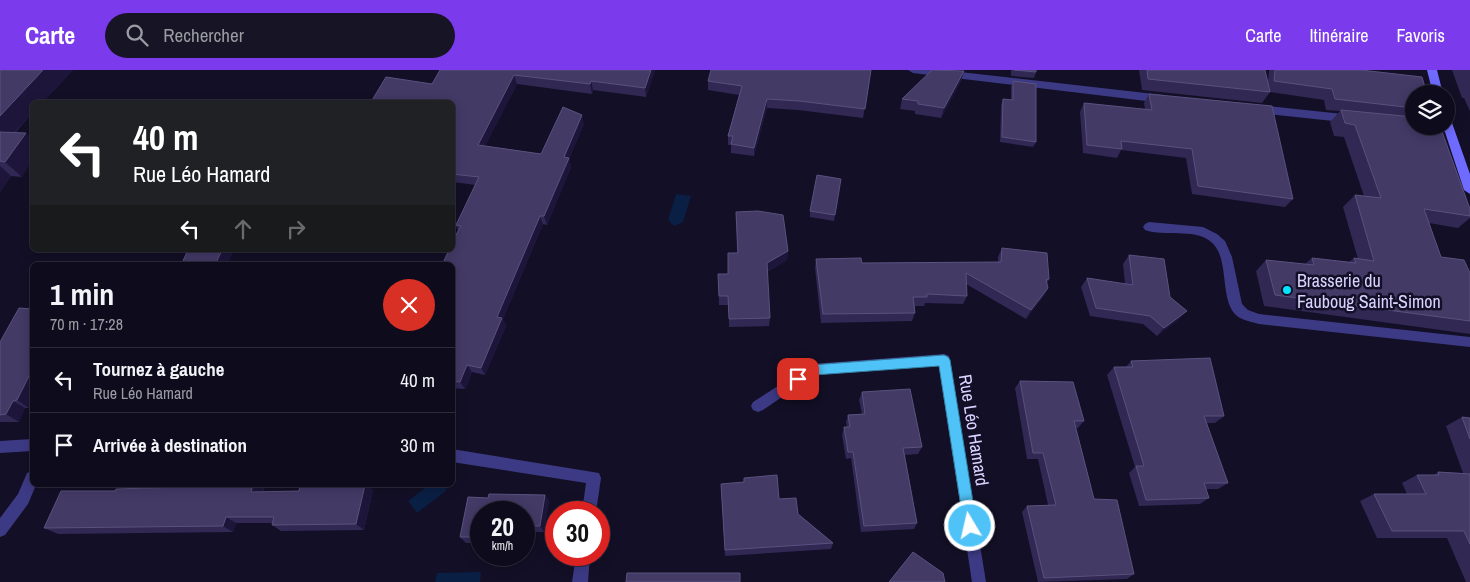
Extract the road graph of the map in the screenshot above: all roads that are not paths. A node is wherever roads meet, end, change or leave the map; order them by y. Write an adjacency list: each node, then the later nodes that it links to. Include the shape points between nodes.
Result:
1 (913, 70): 4 (street)
2 (1432, 70): 3 (main road)
3 (1436, 85)
4 (1176, 101)
5 (1246, 108): 6 (street)
6 (1364, 120)
7 (1449, 135): 8 (main road)
8 (1470, 190)
9 (1148, 227): 10 (street, via 1203,232 1220,244 1226,257 1236,306 1244,314 1259,319)
10 (1470, 342)
11 (758, 406): 20 (street, Rue Léo Hamard, via 812,370 944,360)
12 (30, 445): 13 (street)
13 (0, 447)
14 (455, 455): 16 (street, via 594,478)
15 (30, 484): 17 (street, via 24,500)
16 (591, 501)
17 (0, 530)
18 (582, 566): 19 (street)
19 (580, 582)
20 (979, 582)

